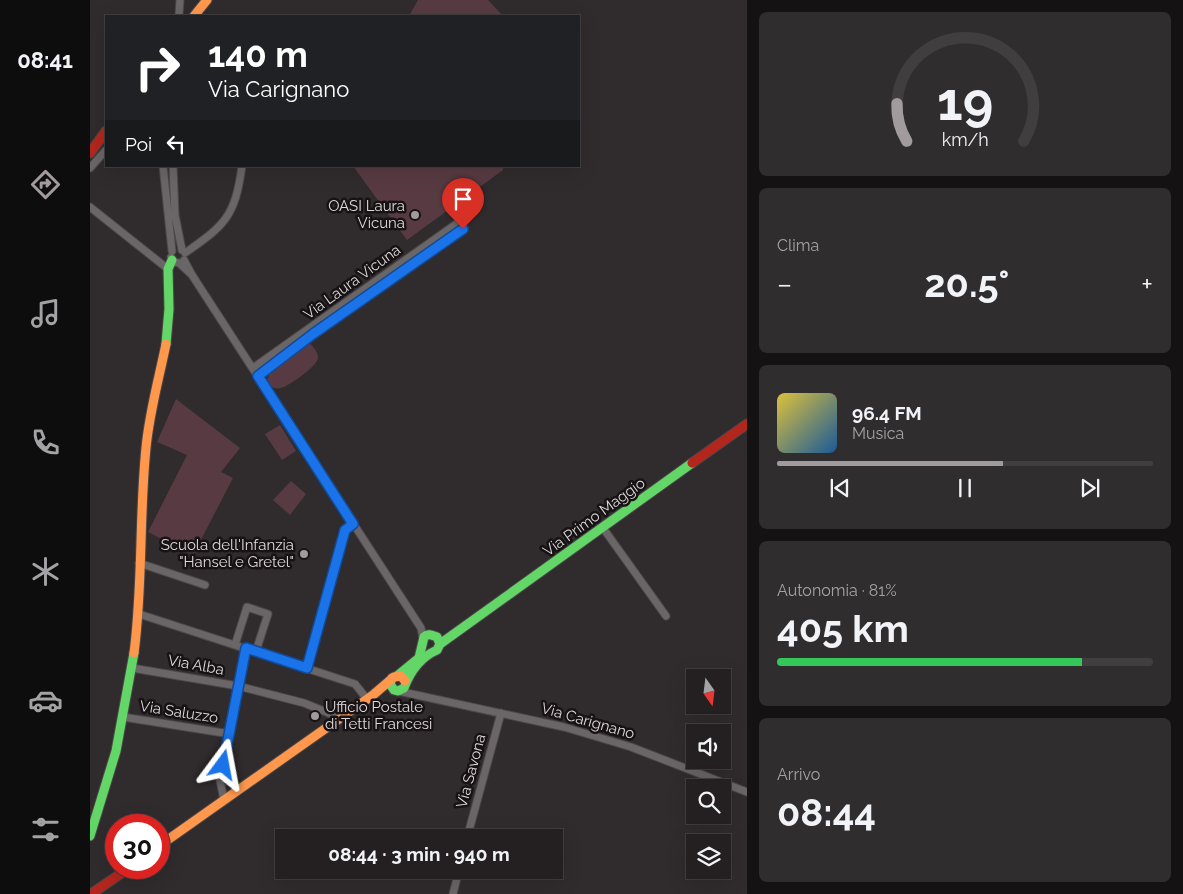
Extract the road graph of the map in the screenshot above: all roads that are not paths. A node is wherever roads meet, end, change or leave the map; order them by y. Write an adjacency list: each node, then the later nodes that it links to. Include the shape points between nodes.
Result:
1 (180, 0): 3 (street)
2 (207, 0): 4 (main road)
3 (179, 14)
4 (195, 15)
5 (105, 132): 7 (main road)
6 (105, 151): 11 (street)
7 (90, 153)
8 (163, 167): 15 (street)
9 (173, 167): 15 (street)
10 (242, 167): 15 (street, via 240,186 224,223)
11 (90, 168)
12 (90, 207): 16 (street)
13 (466, 217): 17 (street, Via Laura Vicuna)
14 (463, 229): 18 (street, Via Laura Vicuna)
15 (178, 256): 16 (main road); 17 (street)
16 (168, 272): 22 (main road, via 167,336 146,446)
17 (253, 368): 18 (street)
18 (258, 376): 20 (street)
19 (747, 424): 21 (main road, Via Primo Maggio)
20 (353, 524): 26 (street); 31 (street, via 345,530)
21 (603, 528): 25 (street); 26 (main road, Via Primo Maggio, via 457,633)
22 (139, 564): 23 (street); 24 (main road)
23 (205, 586)
24 (139, 614): 27 (street); 30 (main road)
25 (666, 616)
26 (430, 642): 32 (main road, Via Primo Maggio, via 419,658); 33 (main road, Via Primo Maggio)
27 (236, 645): 28 (street); 29 (street, via 247,607 268,614)
28 (246, 648): 29 (street); 34 (street)
29 (256, 651): 31 (street)
30 (132, 668): 34 (street, Via Alba); 39 (main road)
31 (307, 668): 37 (street, via 355,684)
32 (394, 677): 33 (main road, via 402,677); 35 (main road, via 390,684); 37 (main road, Via Primo Maggio)
33 (406, 681): 35 (main road, via 405,687); 36 (street)
34 (238, 686): 40 (street, Via Alba, via 304,703); 41 (street)
35 (396, 690): 36 (street, Via Carignano); 37 (main road, Via Primo Maggio)
36 (416, 694): 38 (street, Via Carignano)
37 (370, 697): 40 (main road, Via Primo Maggio)
38 (501, 713): 42 (street, Via Carignano, via 631,747); 44 (street, Via Savona)
39 (123, 717): 41 (street, Via Saluzzo); 45 (main road, via 109,777)
40 (341, 718): 43 (main road, Via Primo Maggio)
41 (230, 734): 43 (street, via 220,780)
42 (747, 792)
43 (224, 800): 46 (main road, Via Primo Maggio)
44 (469, 829)
45 (90, 836)
46 (170, 838)
47 (113, 879): 49 (main road)
48 (457, 879): 50 (street)
49 (92, 894)
50 (453, 894)

